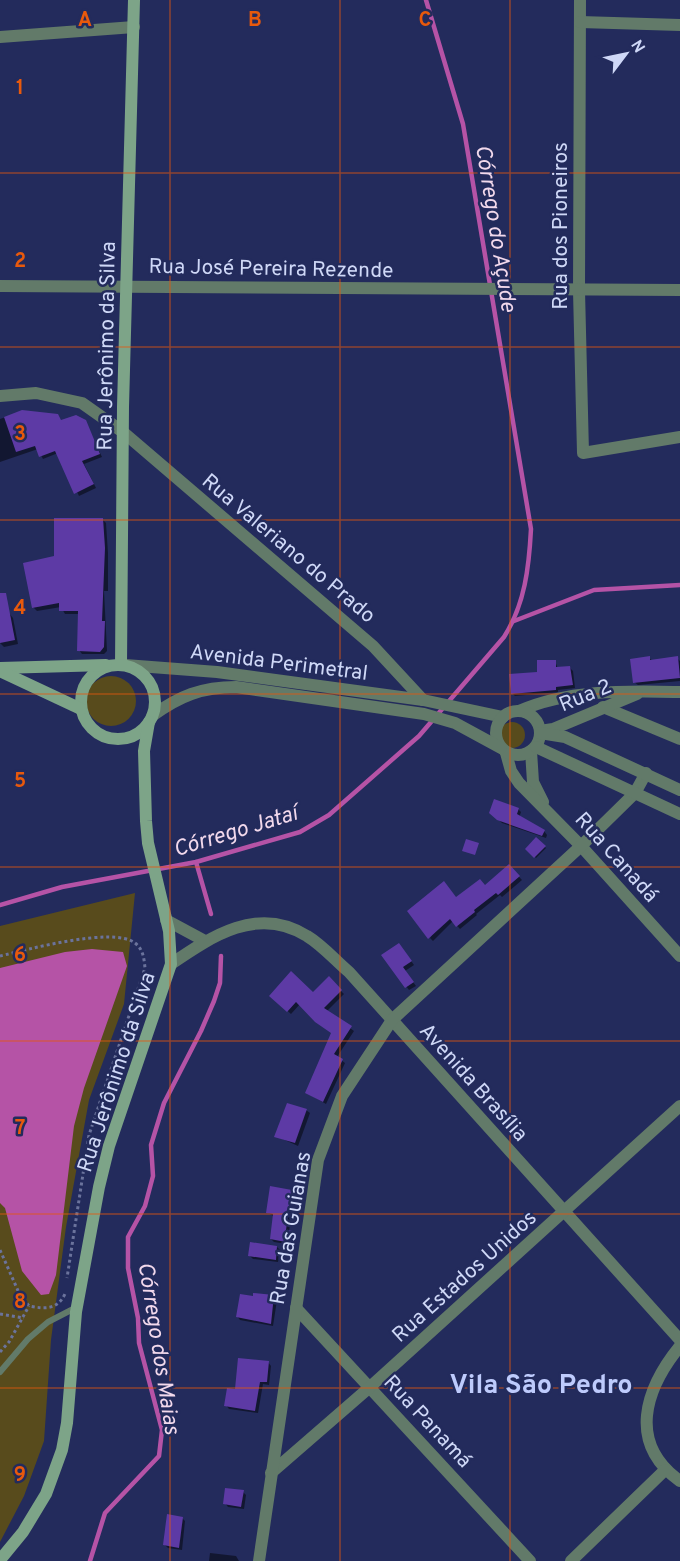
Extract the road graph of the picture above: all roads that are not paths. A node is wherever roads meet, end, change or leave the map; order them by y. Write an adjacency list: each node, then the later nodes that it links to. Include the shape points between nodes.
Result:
1 (134, 0): 5 (main road, Rua Jerônimo da Silva)
2 (580, 0): 3 (street, Rua dos Pioneiros)
3 (580, 22): 4 (street); 10 (street, Rua dos Pioneiros)
4 (680, 25)
5 (134, 27): 6 (street); 8 (main road, Rua Jerônimo da Silva)
6 (0, 37)
7 (0, 286): 8 (street, Rua José Pereira Rezende)
8 (126, 287): 10 (street, Rua José Pereira Rezende); 12 (main road, Rua Jerônimo da Silva)
9 (680, 290): 10 (street)
10 (579, 291): 13 (street, Rua dos Pioneiros, via 583,453)
11 (0, 396): 12 (street, Rua Valeriano do Prado, via 36,393 82,403)
12 (123, 432): 14 (main road, Rua Jerônimo da Silva); 19 (street, Rua Valeriano do Prado, via 373,646)
13 (680, 437)
14 (118, 665): 15 (main road, Avenida Perimetral); 16 (street, Avenida Perimetral, via 217,672); 22 (main road, via 100,669 84,686); 25 (main road, via 136,670 151,686 154,698)
15 (0, 669): 22 (main road, Avenida Perimetral)
16 (334, 688): 19 (street, Avenida Perimetral); 20 (street)
17 (644, 692): 18 (street); 21 (street, Rua 2); 23 (street, via 553,699)
18 (680, 692)
19 (426, 700): 24 (street, Avenida Perimetral)
20 (332, 701): 25 (street, Avenida Perimetral, via 210,687 191,692); 29 (street, Avenida Perimetral, via 438,717)
21 (603, 707): 26 (street, Rua 2); 27 (street)
22 (81, 709): 25 (main road, via 92,728 110,738 132,736)
23 (519, 711): 24 (street); 26 (street, via 531,715)
24 (503, 717): 29 (street, via 496,736)
25 (150, 719): 36 (main road, Rua Jerônimo da Silva, via 144,786 148,843)
26 (540, 732): 28 (street); 30 (street, via 565,738)
27 (680, 739)
28 (533, 749): 29 (street, via 519,756); 32 (street); 33 (street, Rua Canadá, via 534,782)
29 (504, 751): 33 (street, Rua Canadá, via 519,783)
30 (646, 773): 31 (street); 32 (street, Rua das Guianas)
31 (680, 790)
32 (635, 793): 34 (street); 35 (street, Rua das Guianas)
33 (548, 811): 35 (street, Rua Canadá)
34 (680, 814)
35 (581, 846): 38 (street, Rua Canadá); 40 (street, Rua das Guianas)
36 (166, 920): 37 (street); 39 (main road, Rua Jerônimo da Silva)
37 (205, 941): 39 (street, Avenida Brasília); 40 (street, Avenida Brasília, via 254,922 285,924 308,936 349,972)
38 (680, 956)
39 (171, 964): 43 (main road, Rua Jerônimo da Silva, via 109,1146)
40 (392, 1020): 42 (street, Avenida Brasília); 44 (street, Rua das Guianas, via 342,1096 318,1160)
41 (680, 1106): 42 (street, Rua Estados Unidos)
42 (565, 1211): 45 (street, Avenida Brasília); 48 (street, Rua Estados Unidos)
43 (78, 1306): 47 (lane, via 48,1322); 52 (main road, Rua Jerônimo da Silva, via 62,1450 46,1494)
44 (296, 1308): 48 (street, Rua Panamá); 50 (street, Rua das Guianas)
45 (680, 1340)
46 (680, 1346): 49 (street, via 649,1395 645,1416 653,1451)
47 (0, 1372)
48 (370, 1387): 50 (street, Rua Estados Unidos); 54 (street, Rua Panamá)
49 (665, 1470): 51 (street); 55 (street)
50 (271, 1473): 53 (street, Rua das Guianas)
51 (680, 1481)
52 (0, 1560)
53 (259, 1561)
54 (530, 1561)
55 (572, 1561)

